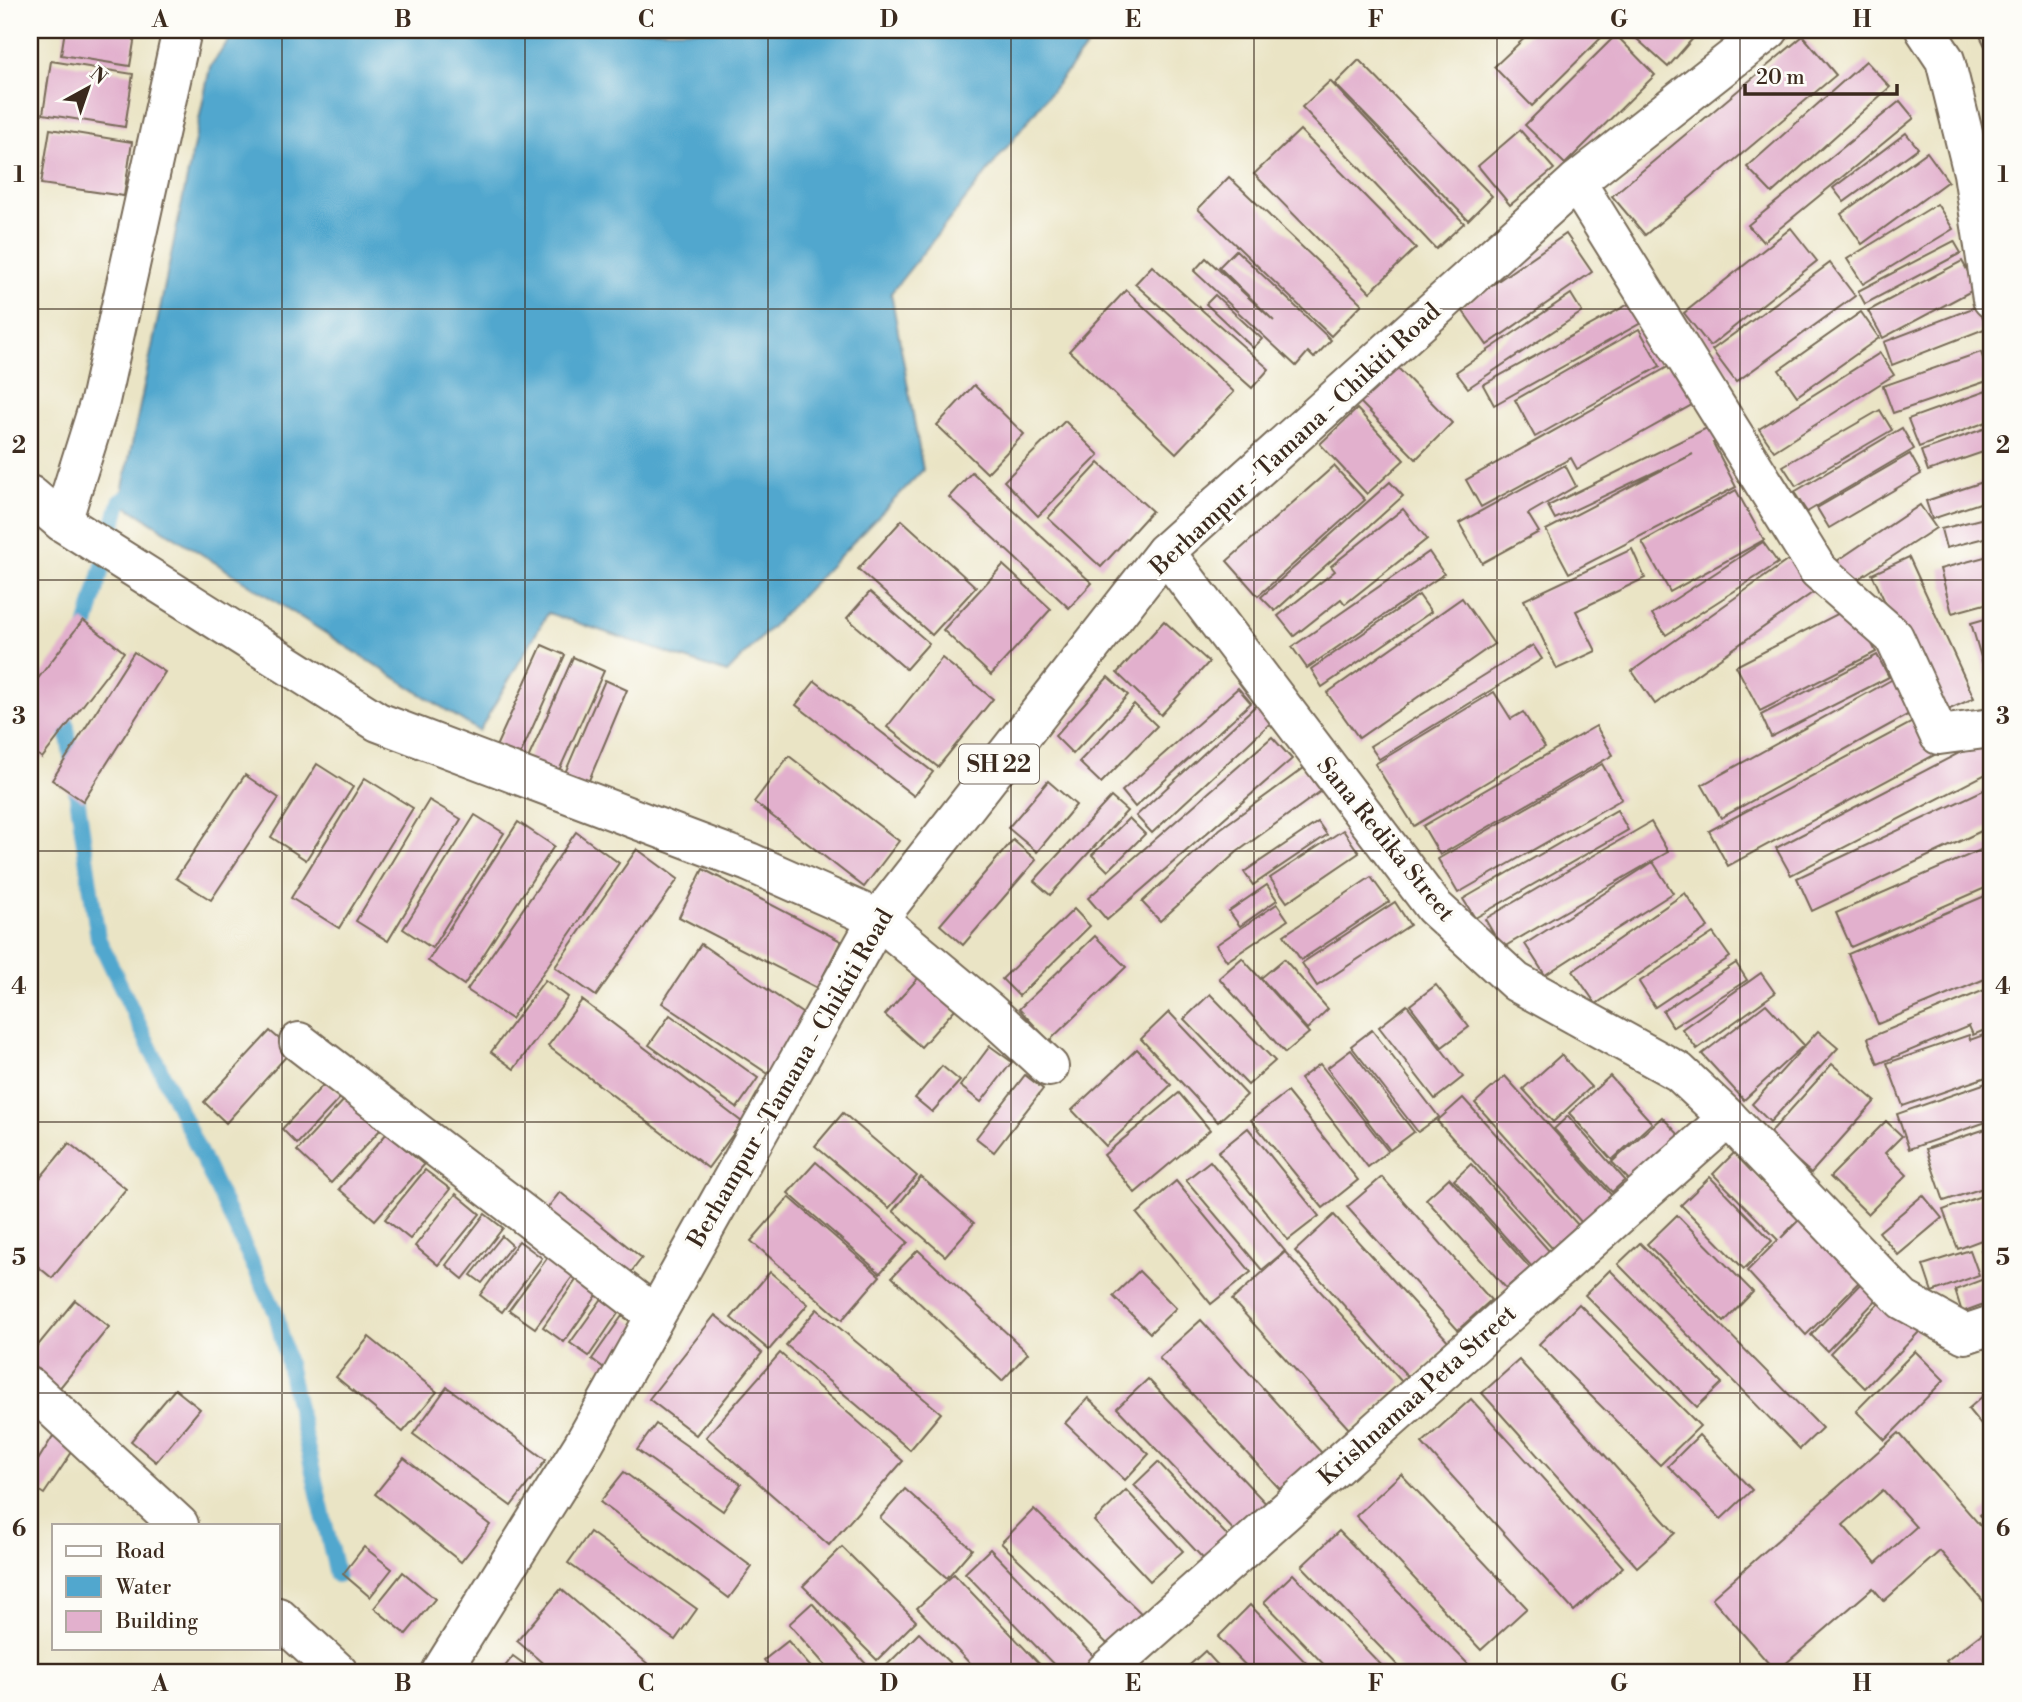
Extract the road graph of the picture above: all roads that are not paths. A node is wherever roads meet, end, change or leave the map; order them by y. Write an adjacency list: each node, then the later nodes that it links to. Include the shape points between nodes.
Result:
1 (182, 30): 8 (street, via 100,401)
2 (1769, 30): 4 (street, Berhampur - Tamana - Chikiti Road / SH 22)
3 (1925, 30): 5 (street, via 1945,61)
4 (1576, 182): 9 (street, Berhampur - Tamana - Chikiti Road / SH 22); 10 (street, via 1818,570 1894,637 1939,735)
5 (1983, 183): 6 (street)
6 (1992, 299)
7 (30, 495): 8 (street)
8 (62, 522): 11 (street, via 379,722 750,862)
9 (1165, 552): 11 (street, Berhampur - Tamana - Chikiti Road / SH 22); 14 (street, Sana Redika Street, via 1434,906 1516,982 1679,1072)
10 (1992, 728)
11 (878, 919): 13 (street); 15 (street, Berhampur - Tamana - Chikiti Road / SH 22)
12 (299, 1042): 15 (street)
13 (1049, 1067)
14 (1728, 1118): 16 (street, Sana Redika Street, via 1903,1300 1965,1334); 22 (street, Krishnamaa Peta Street)
15 (655, 1315): 21 (street, Berhampur - Tamana - Chikiti Road / SH 22, via 583,1445)
16 (1992, 1325)
17 (30, 1387): 18 (street)
18 (178, 1524)
19 (280, 1619): 20 (street)
20 (338, 1672)
21 (441, 1672)
22 (1105, 1672)

